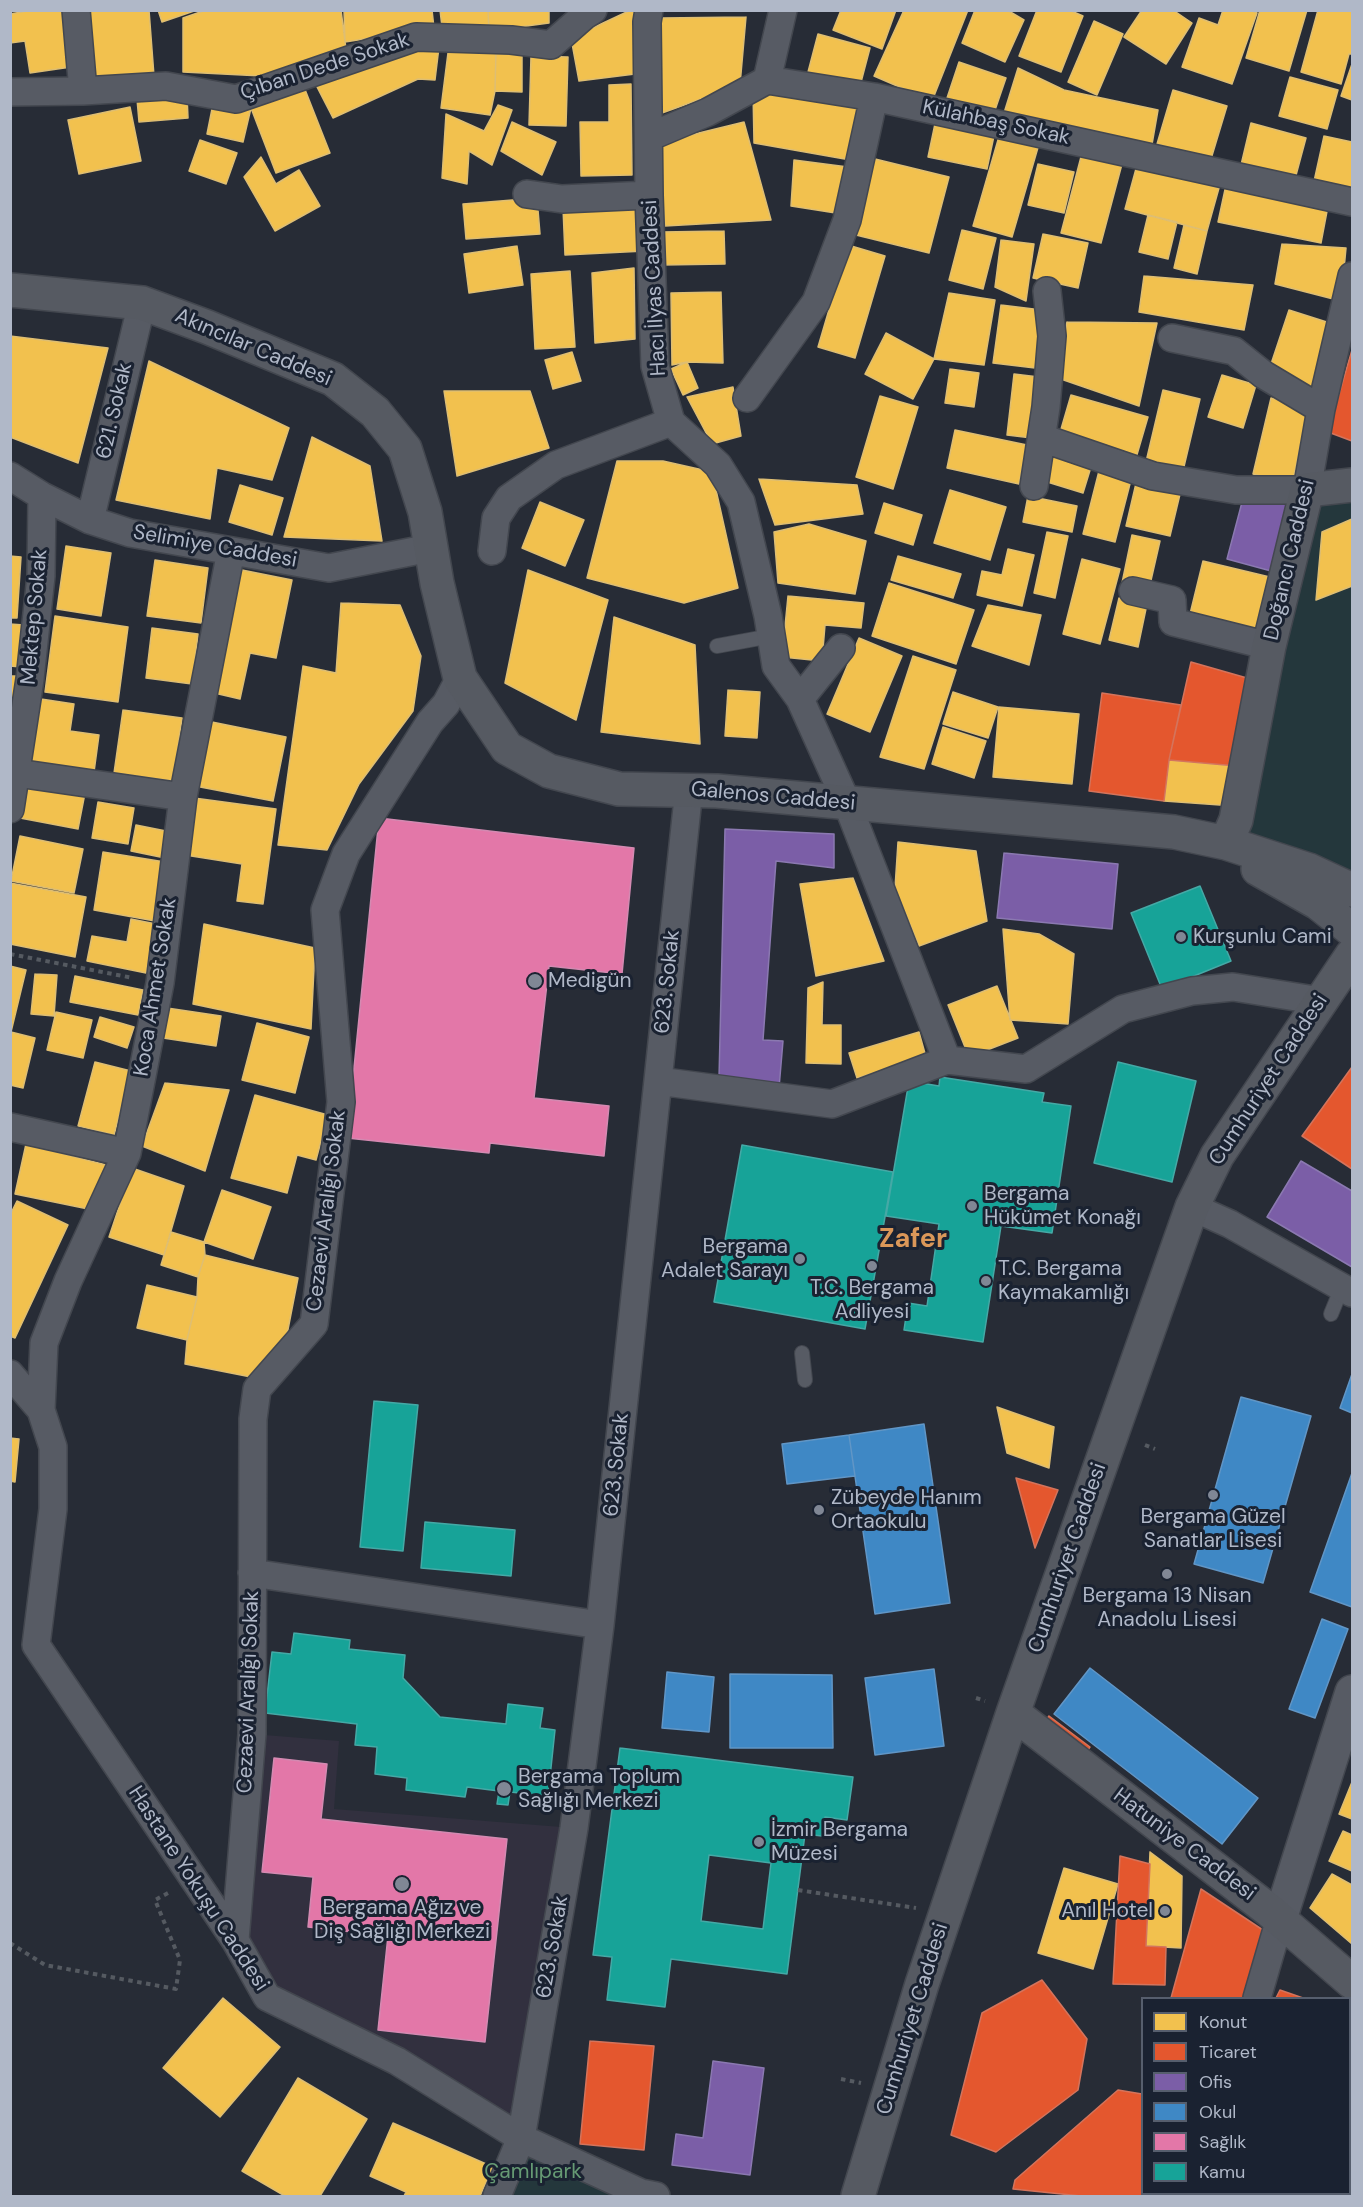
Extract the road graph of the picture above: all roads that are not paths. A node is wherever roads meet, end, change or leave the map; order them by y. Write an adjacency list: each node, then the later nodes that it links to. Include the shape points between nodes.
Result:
1 (76, 10): 7 (street)
2 (593, 10): 7 (street, Çıban Dede Sokak, via 551,45 416,37 236,99 166,86)
3 (649, 10): 9 (street, Hacı İlyas Caddesi)
4 (783, 10): 5 (street)
5 (767, 80): 8 (street, Külahbaş Sokak); 9 (street, via 708,112)
6 (10, 92): 7 (street, Çıban Dede Sokak)
7 (83, 92)
8 (874, 97): 12 (street, Külahbaş Sokak); 18 (street, via 847,220 816,302)
9 (649, 137): 11 (street, Hacı İlyas Caddesi)
10 (526, 194): 11 (street, via 562,199)
11 (649, 195): 20 (street, Hacı İlyas Caddesi, via 655,366)
12 (1353, 202)
13 (1353, 276): 19 (street, Doğancı Caddesi)
14 (10, 290): 16 (main road, Akıncılar Caddesi)
15 (1047, 291): 21 (street, via 1053,336)
16 (142, 303): 27 (street, 621. Sokak); 28 (main road, Akıncılar Caddesi, via 333,379 375,412 405,449 425,512)
17 (1172, 338): 19 (street, via 1234,351 1264,375)
18 (747, 398)
19 (1321, 409): 25 (street, Doğancı Caddesi)
20 (671, 422): 30 (street, via 556,465 509,498 496,518); 33 (street, via 718,465 741,502)
21 (1042, 438): 24 (street); 25 (street, via 1153,476 1236,490)
22 (10, 476): 26 (street, Selimiye Caddesi)
23 (1353, 485): 25 (main road)
24 (1034, 486)
25 (1307, 490): 35 (main road, Doğancı Caddesi)
26 (42, 496): 27 (street, Selimiye Caddesi); 39 (street, Mektep Sokak, via 42,576)
27 (90, 520): 29 (street, Selimiye Caddesi, via 130,533)
28 (430, 548): 29 (street, Selimiye Caddesi, via 329,568); 31 (main road, Akıncılar Caddesi)
29 (231, 551): 41 (street, Koca Ahmet Sokak)
30 (492, 551)
31 (437, 583): 37 (main road, Galenos Caddesi)
32 (1134, 591): 35 (street, via 1172,600 1173,622)
33 (771, 636): 34 (lane); 38 (street, via 776,666)
34 (717, 646)
35 (1269, 646): 44 (main road, Doğancı Caddesi, via 1236,820)
36 (841, 648): 38 (street)
37 (460, 678): 40 (main road, Galenos Caddesi, via 507,748 549,771 619,789); 59 (street, Cezaevi Aralığı Sokak, via 346,854 325,910 341,1102 314,1324 257,1389 253,1419)
38 (800, 699): 42 (street)
39 (14, 773): 41 (street); 43 (street, Mektep Sokak)
40 (689, 789): 42 (main road, Galenos Caddesi); 49 (street, 623. Sokak)
41 (183, 797): 51 (street, Koca Ahmet Sokak, via 160,983)
42 (848, 803): 44 (main road, Galenos Caddesi, via 1174,832); 48 (street)
43 (10, 809)
44 (1226, 843): 45 (main road, Galenos Caddesi, via 1309,870); 46 (main road, Galenos Caddesi, via 1253,866 1318,903)
45 (1353, 890)
46 (1353, 930)
47 (1341, 981): 48 (street, via 1192,991 1123,1009 1026,1069); 52 (main road, Cumhuriyet Caddesi, via 1216,1156)
48 (947, 1060): 49 (street, via 832,1104)
49 (658, 1081): 60 (street, 623. Sokak)
50 (10, 1127): 51 (street)
51 (127, 1153): 58 (street, Koca Ahmet Sokak, via 44,1343)
52 (1192, 1207): 53 (street); 62 (main road, Cumhuriyet Caddesi)
53 (1347, 1290): 54 (lane)
54 (1331, 1314)
55 (802, 1353): 57 (lane)
56 (10, 1374): 58 (street)
57 (805, 1380)
58 (42, 1410): 64 (street, Hastane Yokuşu Caddesi, via 53,1447 53,1509 36,1645)
59 (252, 1573): 60 (street); 64 (street, Cezaevi Aralığı Sokak, via 252,1734)
60 (600, 1625): 67 (street, 623. Sokak, via 574,1828)
61 (1353, 1692): 63 (street)
62 (1013, 1713): 63 (main road, Hatuniye Caddesi); 70 (main road, Cumhuriyet Caddesi, via 922,1984)
63 (1280, 1919): 65 (main road, Hatuniye Caddesi); 66 (street)
64 (235, 1940): 67 (street, Hastane Yokuşu Caddesi, via 267,1997 397,2061)
65 (1353, 1982)
66 (1257, 1997)
67 (521, 2138): 68 (street, 623. Sokak); 69 (street, Hastane Yokuşu Caddesi, via 640,2193)
68 (497, 2196)
69 (656, 2196)
70 (858, 2196)

